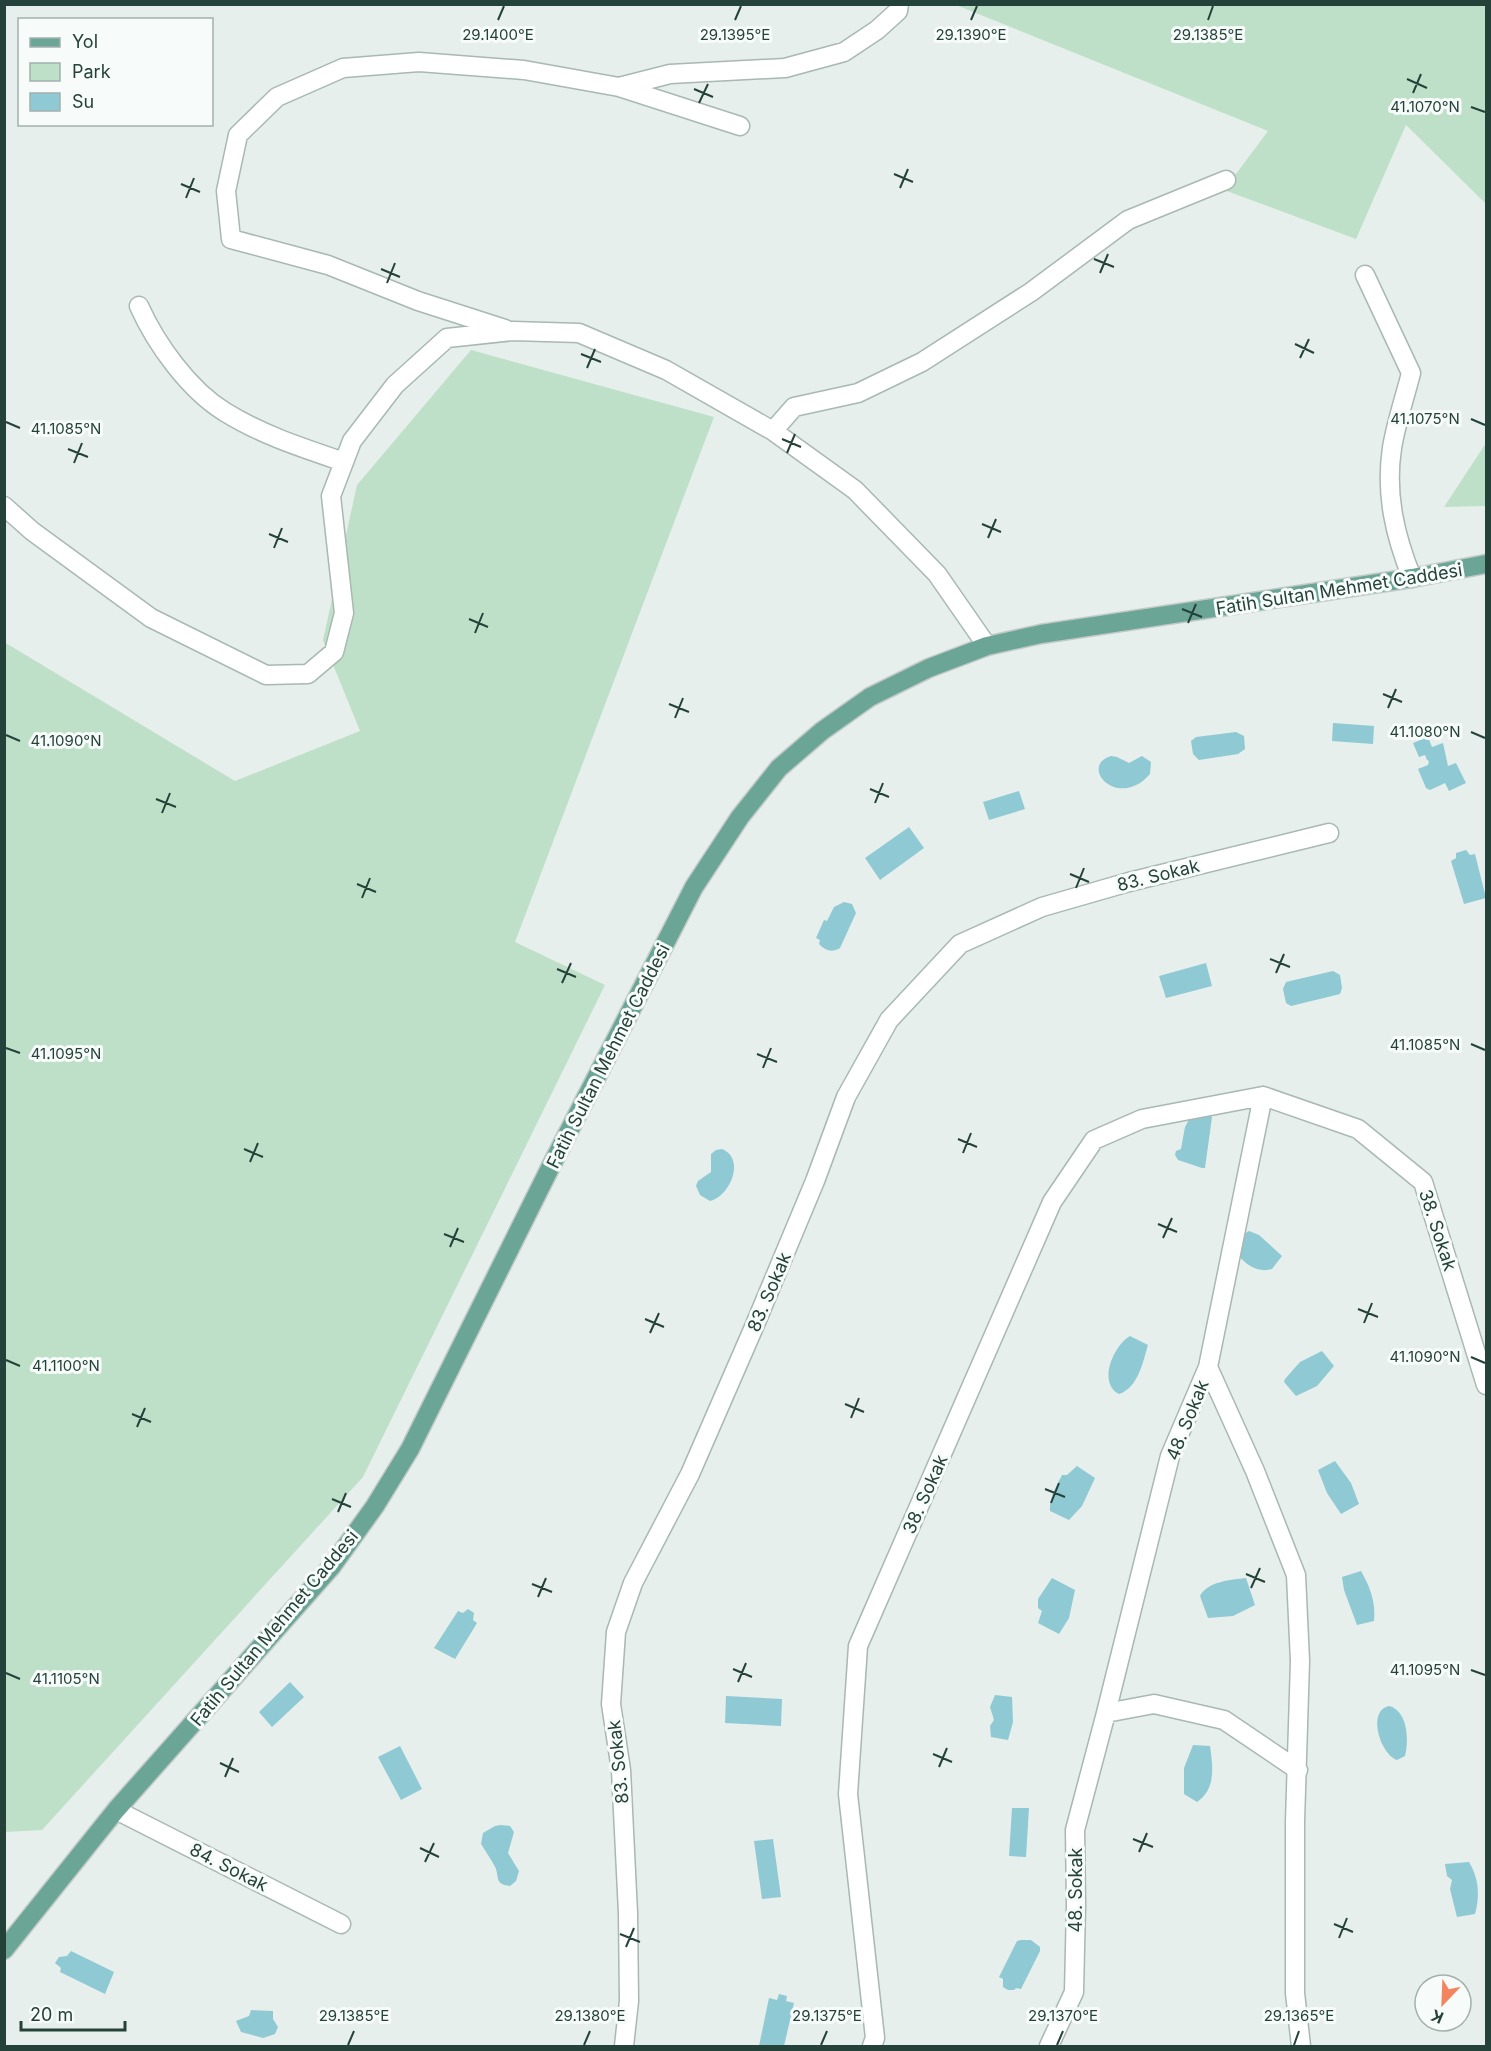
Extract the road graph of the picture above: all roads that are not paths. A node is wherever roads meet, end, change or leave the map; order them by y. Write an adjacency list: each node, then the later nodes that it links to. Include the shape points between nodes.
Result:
1 (899, 4): 2 (street, via 898,12 844,52 785,68 670,74)
2 (619, 87): 3 (street); 7 (street, via 524,70 419,62 343,68 277,97 238,135 226,191 231,239 328,265 418,301)
3 (740, 126)
4 (1226, 180): 8 (street, via 1128,220 1031,292 922,362 858,393 794,407)
5 (1365, 275): 12 (street, via 1412,373 1389,473 1394,525)
6 (139, 306): 9 (street, via 148,326 183,376 223,411 281,440)
7 (513, 331): 8 (street, via 579,333 666,370); 9 (street, via 447,338 395,385 352,441)
8 (773, 431): 13 (street, via 855,490 937,574)
9 (344, 462): 10 (street, via 331,495 344,613 334,652 308,674 266,675 151,618)
10 (4, 506)
11 (1486, 564): 12 (main road, Fatih Sultan Mehmet Caddesi)
12 (1412, 578): 13 (main road, Fatih Sultan Mehmet Caddesi, via 1041,634)
13 (987, 646): 20 (main road, Fatih Sultan Mehmet Caddesi, via 880,692 822,730 779,768 740,817 694,887 410,1449 375,1506 317,1584)
14 (1329, 834): 23 (street, 83. Sokak, via 1042,907 960,944 889,1020 846,1096 754,1327 690,1474 633,1583 616,1632 611,1704 621,1770 628,1913 629,2001)
15 (1263, 1096): 16 (street); 17 (street, 38. Sokak, via 1358,1129 1423,1182); 24 (street, 38. Sokak, via 1142,1119 1094,1140 1052,1202 858,1646 848,1794 875,2038)
16 (1208, 1367): 18 (street, 48. Sokak, via 1170,1456); 19 (street, 48. Sokak, via 1296,1575 1300,1661)
17 (1486, 1385)
18 (1106, 1713): 19 (street, via 1154,1704 1224,1720); 25 (street, 48. Sokak, via 1075,1830 1074,1992)
19 (1298, 1770): 26 (street, 48. Sokak, via 1295,1993)
20 (116, 1810): 21 (street, 84. Sokak); 22 (main road, Fatih Sultan Mehmet Caddesi)
21 (341, 1924)
22 (4, 1950)
23 (624, 2046)
24 (872, 2046)
25 (1048, 2046)
26 (1301, 2046)

